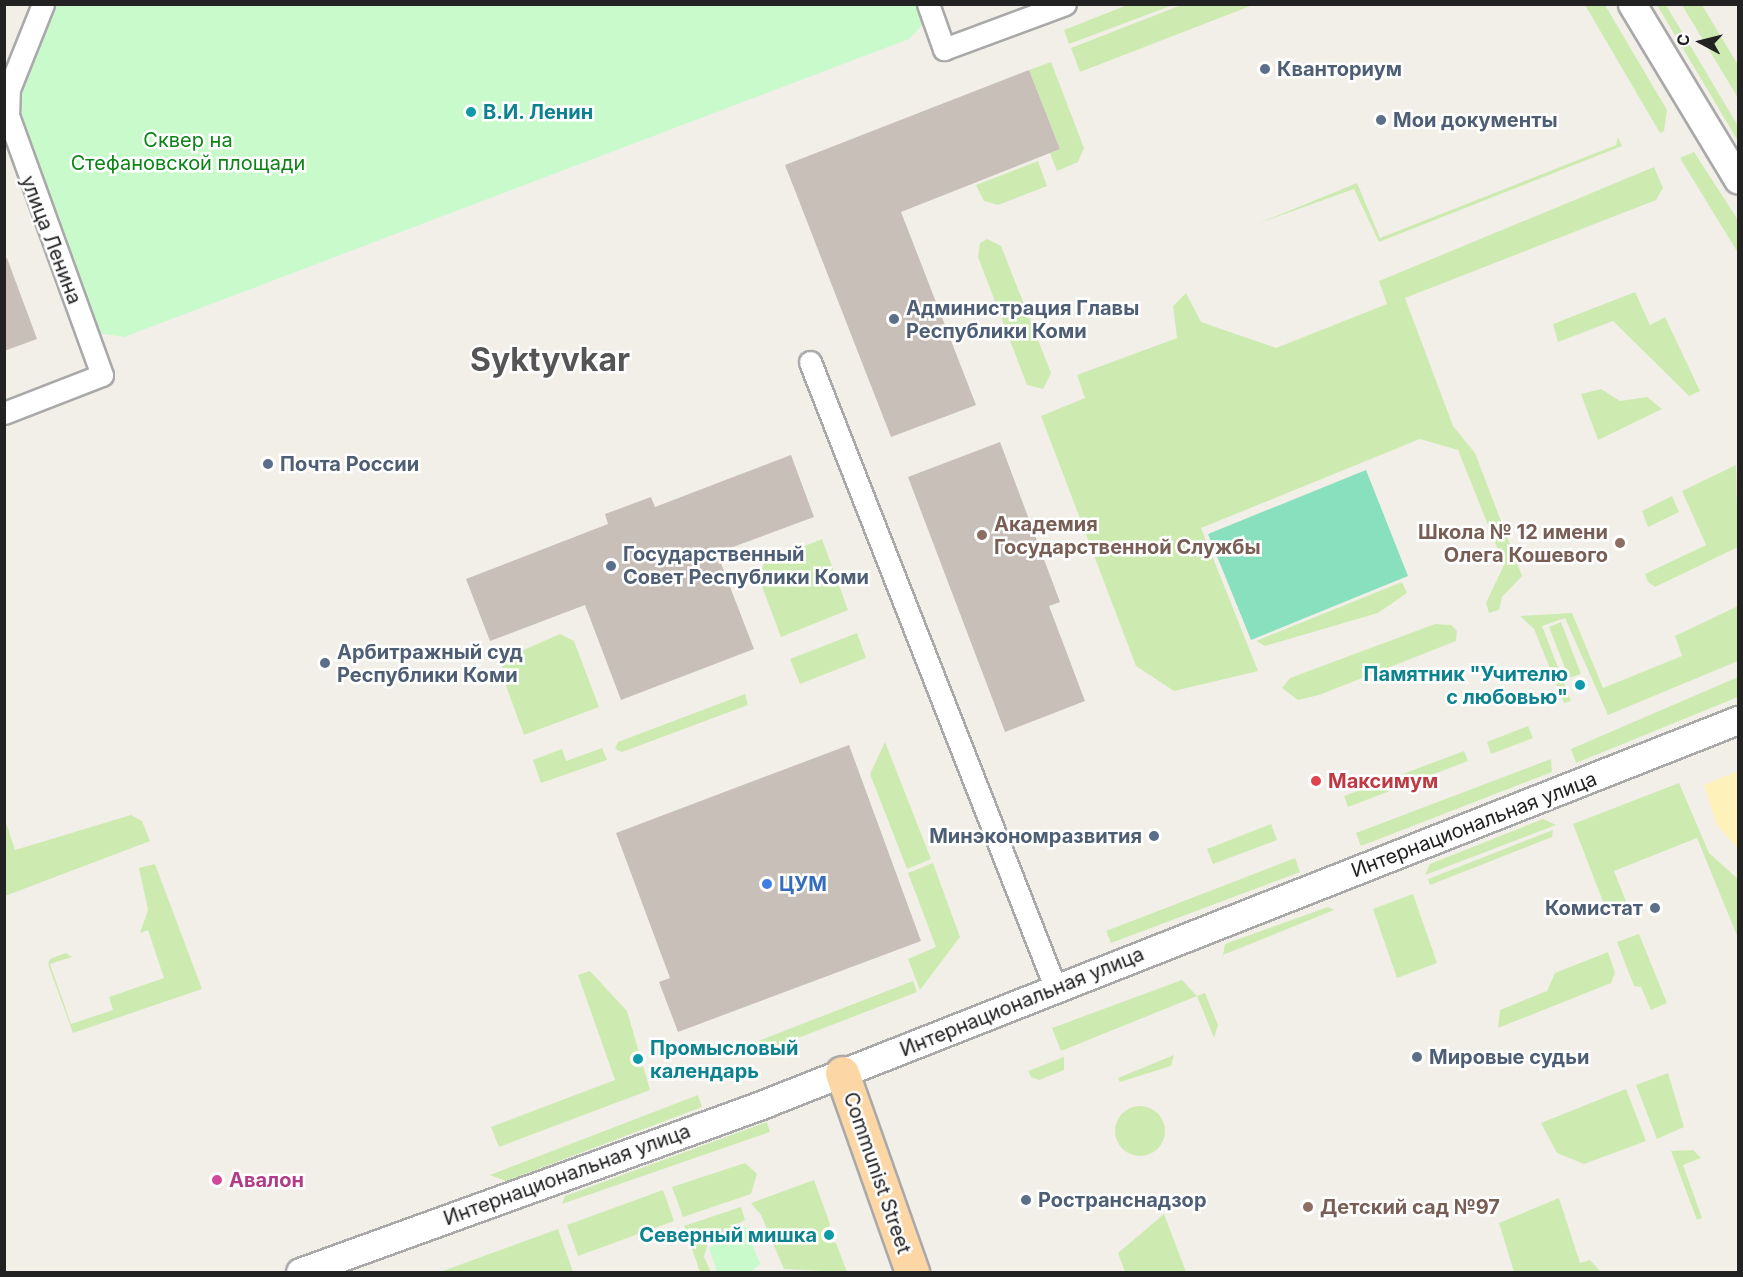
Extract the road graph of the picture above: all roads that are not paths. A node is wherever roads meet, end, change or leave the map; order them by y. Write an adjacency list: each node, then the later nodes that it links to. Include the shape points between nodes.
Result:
1 (43, 4): 7 (street, улица Ленина, via 9,89 8,116 102,375)
2 (928, 4): 3 (street, via 944,49)
3 (1065, 4)
4 (1632, 4): 5 (street)
5 (1738, 180)
6 (810, 362): 9 (street)
7 (4, 413)
8 (1738, 720): 9 (street, Интернациональная улица)
9 (1055, 987): 10 (street, Интернациональная улица)
10 (842, 1073): 11 (street, Интернациональная улица); 12 (main road, Сommunist Street)
11 (300, 1272)
12 (912, 1272)

